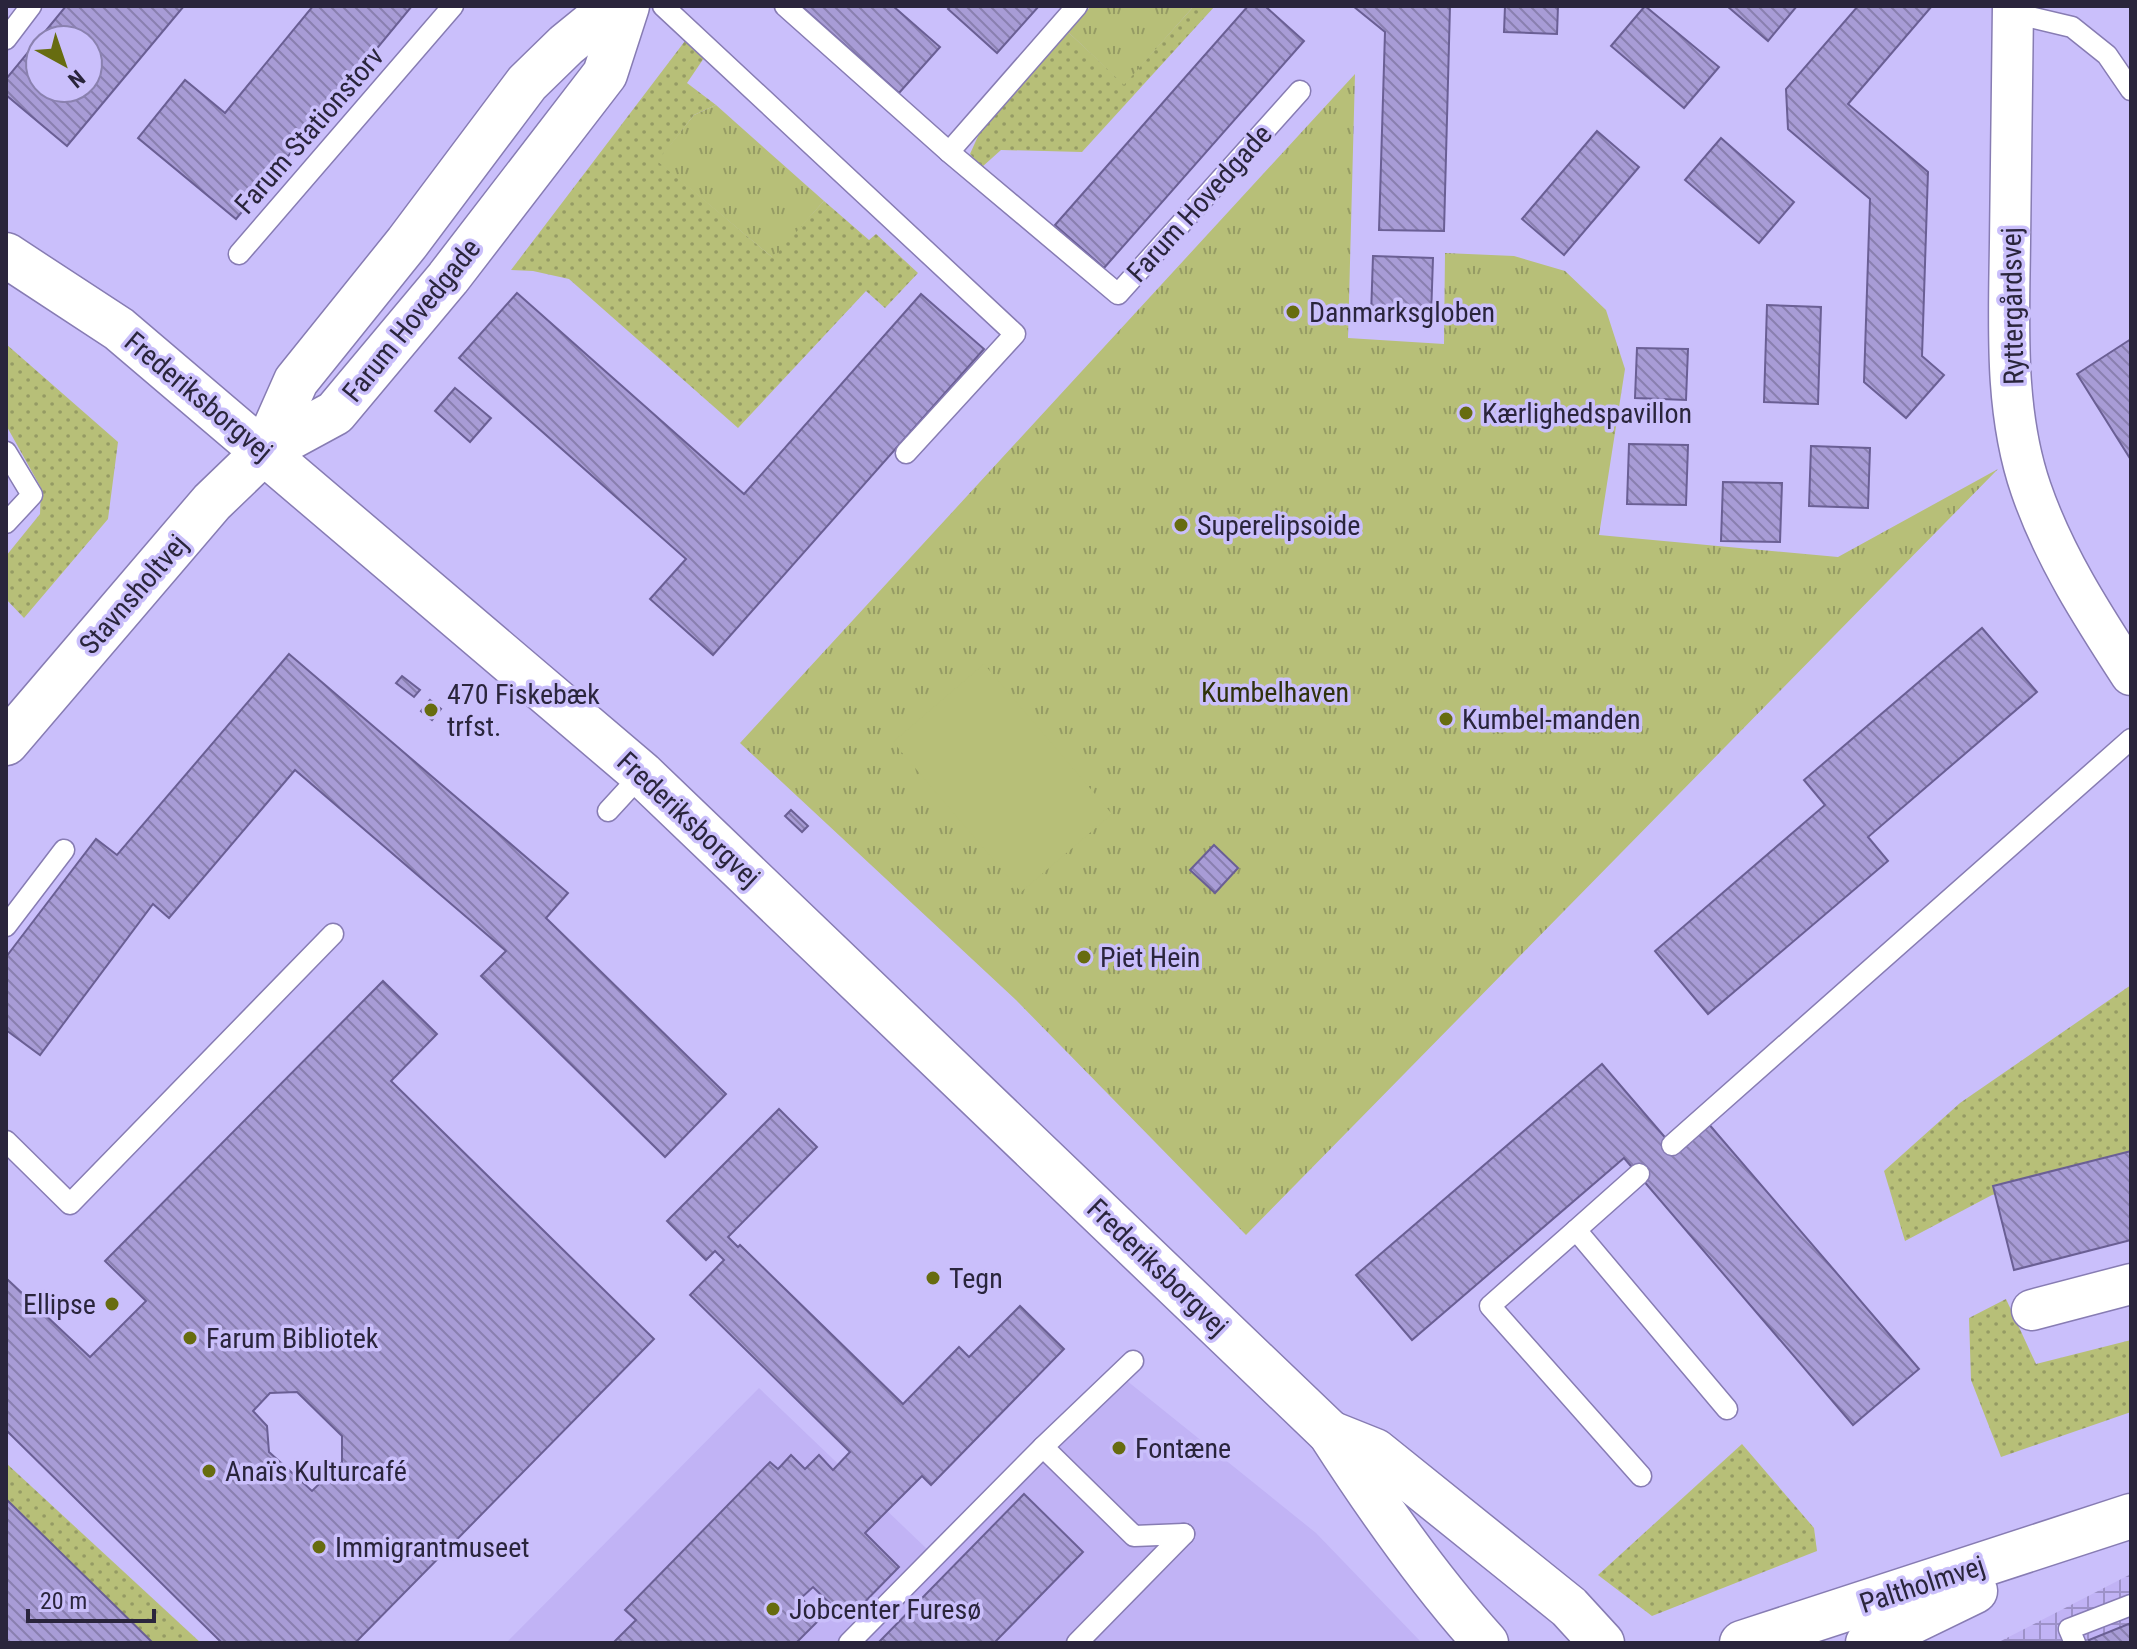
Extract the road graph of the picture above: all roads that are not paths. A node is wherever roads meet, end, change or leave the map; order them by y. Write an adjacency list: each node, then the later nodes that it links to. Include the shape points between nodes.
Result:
1 (31, 6): 9 (lane)
2 (453, 6): 13 (lane, Farum Stationstorv)
3 (614, 6): 15 (street, Farum Hovedgade, via 527,83 296,381)
4 (627, 6): 15 (street, Farum Hovedgade, via 605,74 448,278 335,413)
5 (663, 6): 17 (lane, via 1015,334)
6 (785, 6): 12 (lane, Farum Hovedgade)
7 (1077, 6): 12 (lane)
8 (2013, 10): 10 (lane, via 2072,27 2107,55); 19 (street, Ryttergårdsvej, via 2008,367 2020,440 2030,487 2057,552)
9 (6, 39)
10 (2131, 90)
11 (1300, 91): 12 (lane, Farum Hovedgade, via 1118,294)
12 (949, 152)
13 (239, 254)
14 (6, 255): 15 (street, Frederiksborgvej, via 119,329)
15 (265, 451): 21 (street, Stavnsholtvej, via 212,502); 22 (street, Frederiksborgvej)
16 (6, 452): 18 (lane, via 32,495)
17 (906, 453)
18 (6, 523)
19 (2131, 675)
20 (2131, 739): 28 (lane)
21 (6, 743)
22 (642, 774): 23 (lane); 35 (street, Frederiksborgvej)
23 (608, 811)
24 (64, 850): 25 (lane)
25 (6, 926)
26 (333, 934): 27 (lane, via 70,1204)
27 (6, 1141)
28 (1672, 1145)
29 (1639, 1174): 30 (lane)
30 (1576, 1230): 34 (lane); 37 (lane, via 1490,1306)
31 (2131, 1284): 32 (street)
32 (2032, 1310)
33 (1133, 1361): 36 (lane)
34 (1727, 1409)
35 (1330, 1433): 42 (street, Frederiksborgvej, via 1449,1603); 43 (street, Frederiksborgvej, via 1375,1451 1569,1607)
36 (1043, 1447): 40 (lane); 41 (lane, via 1134,1536 1184,1534)
37 (1641, 1476)
38 (2116, 1520): 44 (street, Paltholmvej); 45 (street, Paltholmvej)
39 (2131, 1605): 46 (lane, via 2069,1629)
40 (849, 1643)
41 (1077, 1643)
42 (1486, 1643)
43 (1602, 1643)
44 (1742, 1643)
45 (1868, 1643)
46 (2075, 1643)

